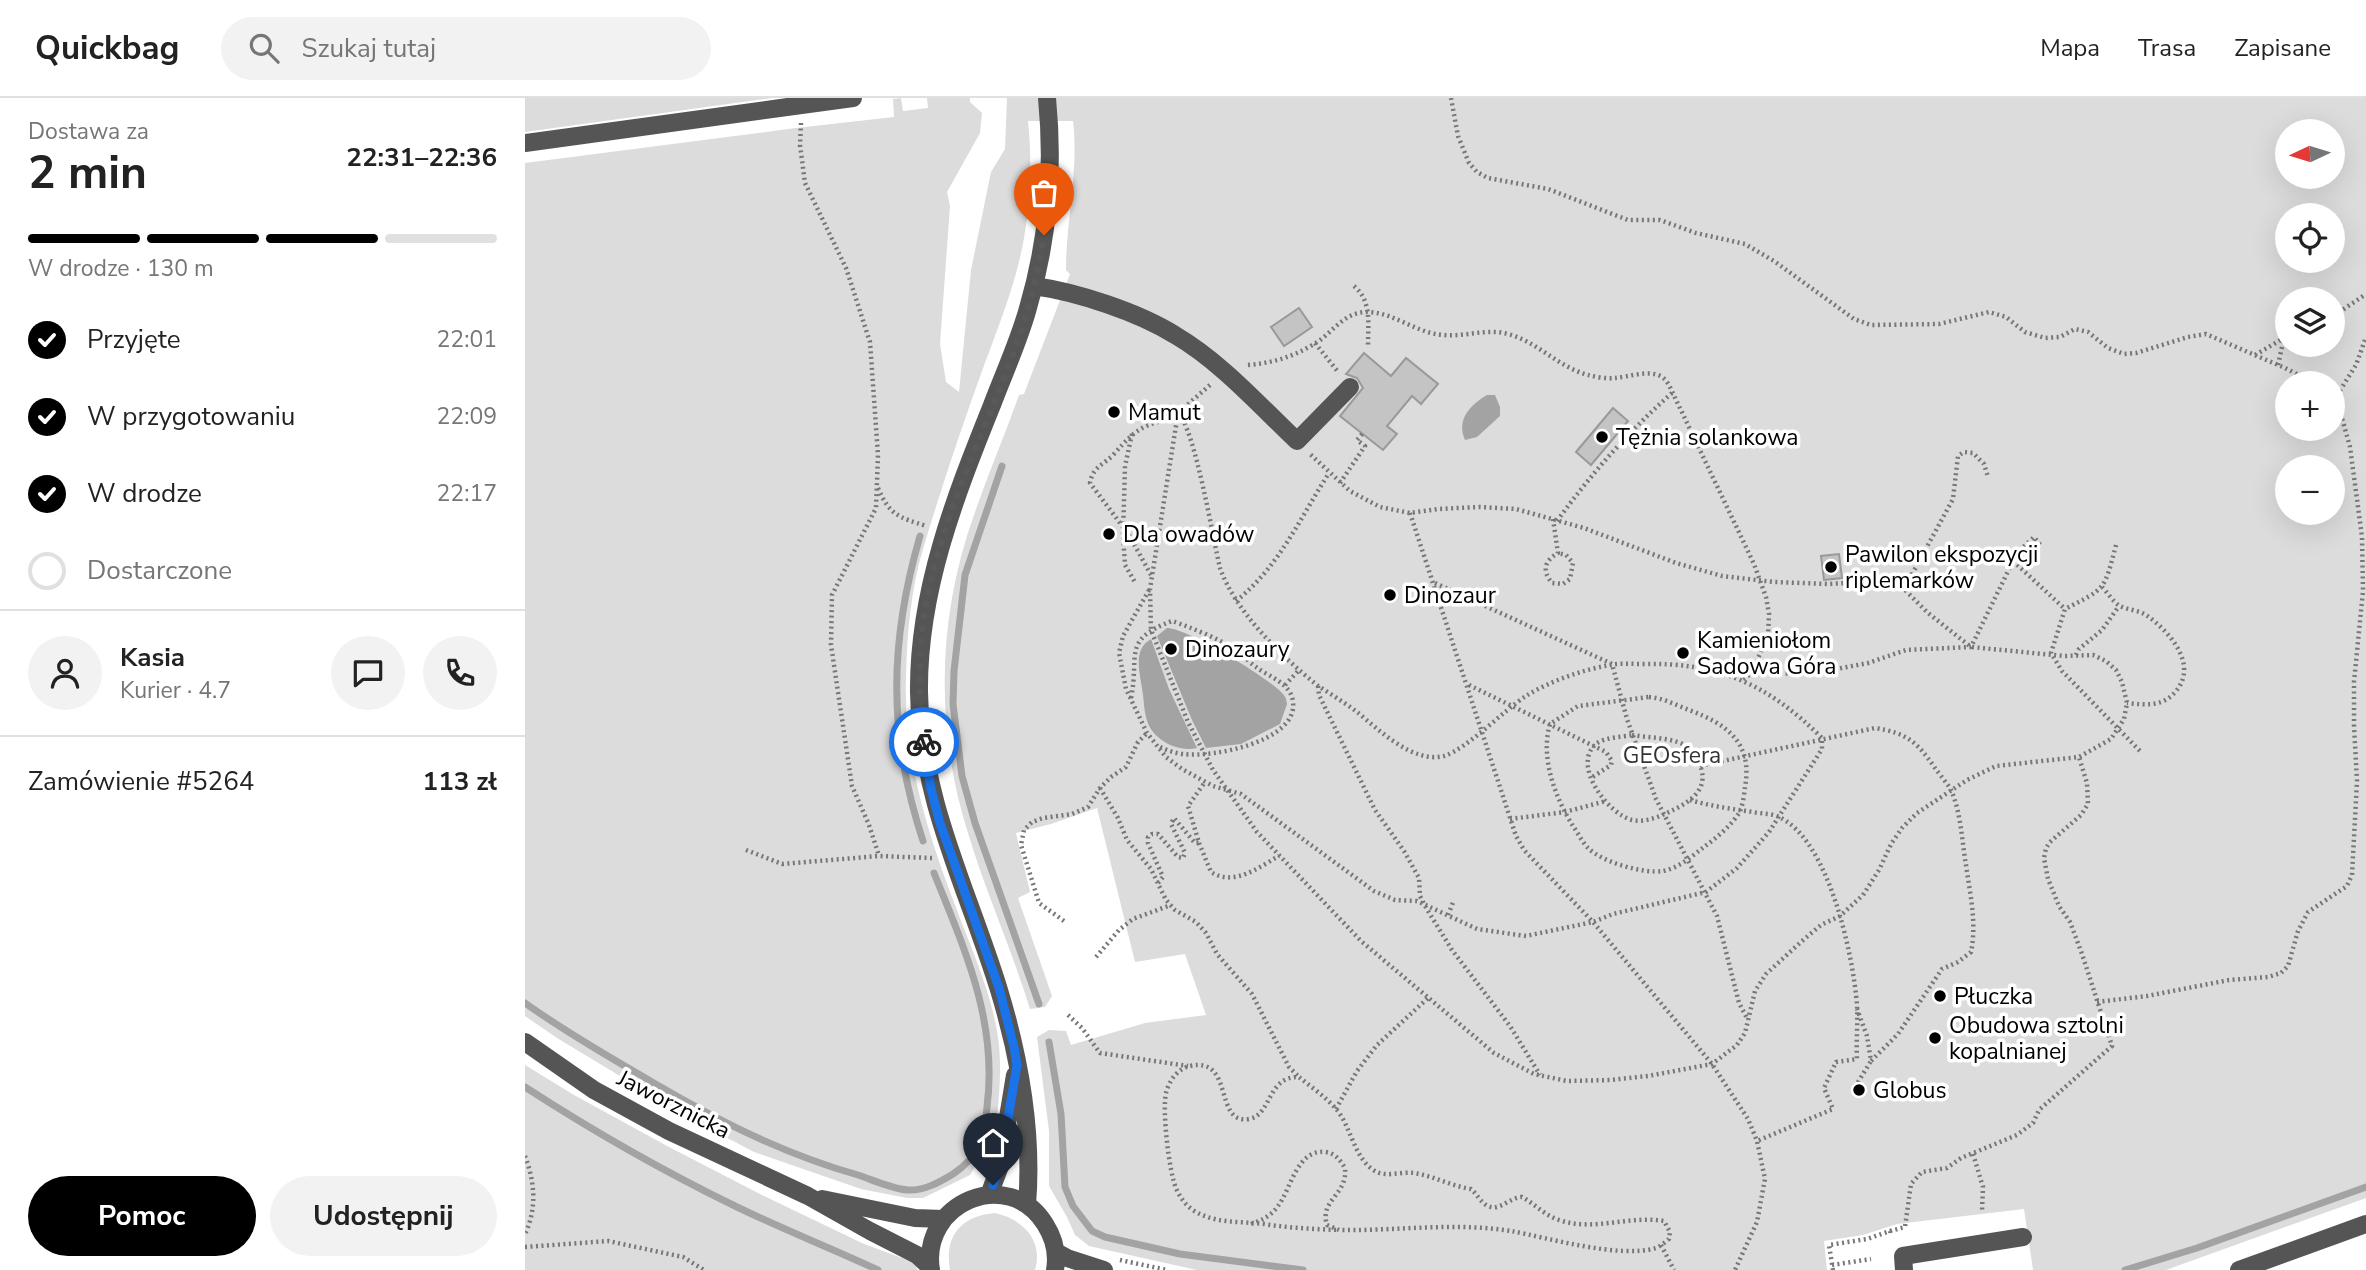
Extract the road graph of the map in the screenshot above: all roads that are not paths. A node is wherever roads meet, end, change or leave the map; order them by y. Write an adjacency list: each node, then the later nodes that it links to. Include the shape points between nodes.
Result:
1 (853, 98): 3 (street)
2 (1047, 98): 4 (street, via 1050,185)
3 (525, 143)
4 (1034, 286): 5 (street, via 1143,318 1177,336 1297,440); 7 (street, via 929,588 919,693 931,789 999,988)
5 (1350, 387)
6 (525, 1042): 9 (street, Jaworznicka, via 594,1090 669,1131)
7 (1017, 1065): 8 (street, via 1000,1166); 10 (street, via 1029,1129)
8 (989, 1195): 10 (street, via 1007,1196); 11 (street, via 956,1206)
9 (809, 1196): 11 (street, Jaworznicka); 16 (street, Jaworznicka, via 917,1255)
10 (1027, 1205): 14 (street, via 1051,1234)
11 (943, 1219): 16 (street, via 933,1236)
12 (2366, 1224): 18 (street)
13 (2023, 1237): 17 (street, via 1903,1256)
14 (1055, 1261): 15 (street, via 1067,1258)
15 (1109, 1264)
16 (930, 1268)
17 (1904, 1270)
18 (2239, 1270)

